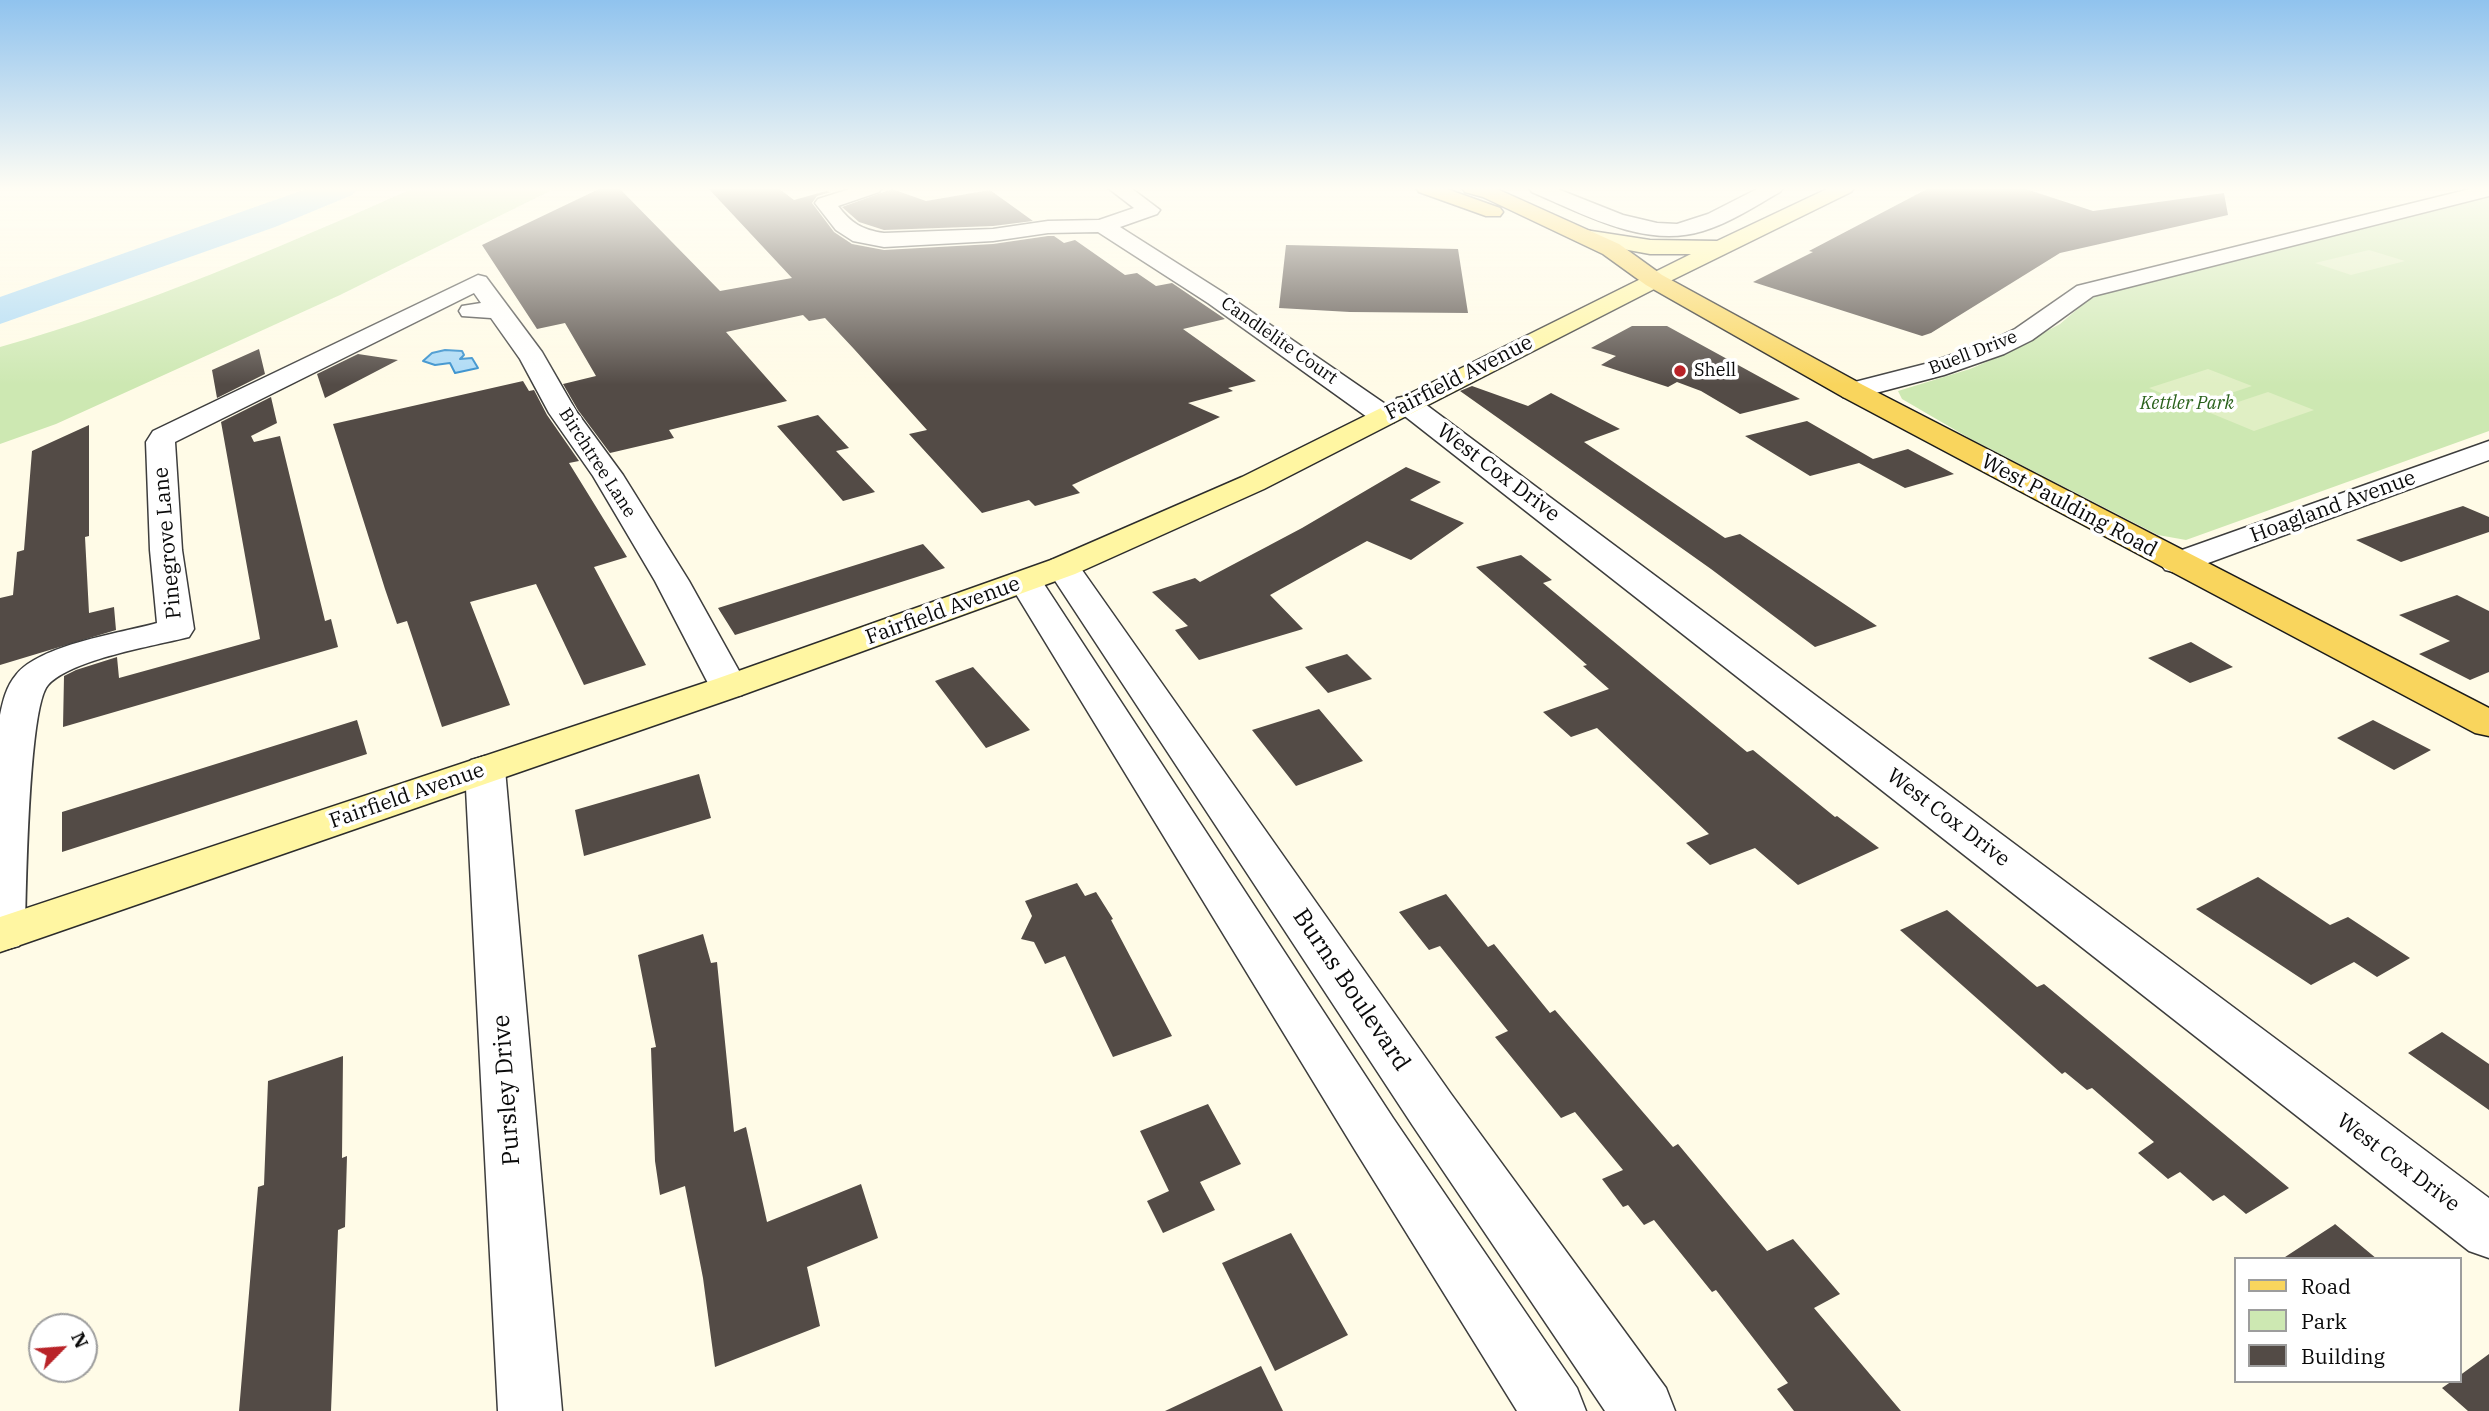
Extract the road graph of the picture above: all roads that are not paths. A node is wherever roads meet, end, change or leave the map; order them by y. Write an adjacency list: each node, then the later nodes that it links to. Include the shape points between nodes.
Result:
1 (1148, 254): 11 (street, Candlelite Court)
2 (1591, 254): 6 (main road)
3 (1619, 254): 6 (main road)
4 (1711, 254): 6 (main road, Fairfield Avenue)
5 (2234, 254): 10 (street, Buell Drive, via 2085,291 2016,339 1949,365)
6 (1654, 280): 10 (main road, West Paulding Road); 11 (main road, Fairfield Avenue)
7 (478, 282): 8 (street, Birchtree Lane); 9 (street, Pinegrove Lane)
8 (498, 310): 9 (street); 15 (street, Birchtree Lane, via 608,475)
9 (420, 312): 18 (street, Pinegrove Lane, via 171,432 160,442 176,629 67,659 41,672 22,691)
10 (1853, 391): 13 (main road, West Paulding Road)
11 (1396, 410): 14 (main road, Fairfield Avenue, via 1253,483); 19 (street, West Cox Drive)
12 (2489, 450): 13 (street, Hoagland Avenue)
13 (2177, 563): 16 (main road, West Paulding Road)
14 (1044, 574): 15 (main road, Fairfield Avenue); 21 (street, via 1374,1134); 22 (street, Burns Boulevard, via 1432,1110)
15 (729, 687): 17 (main road, Fairfield Avenue)
16 (2489, 724)
17 (485, 769): 18 (main road, Fairfield Avenue); 20 (street, Pursley Drive)
18 (1, 934)
19 (2489, 1232)
20 (530, 1411)
21 (1554, 1411)
22 (1643, 1411)

